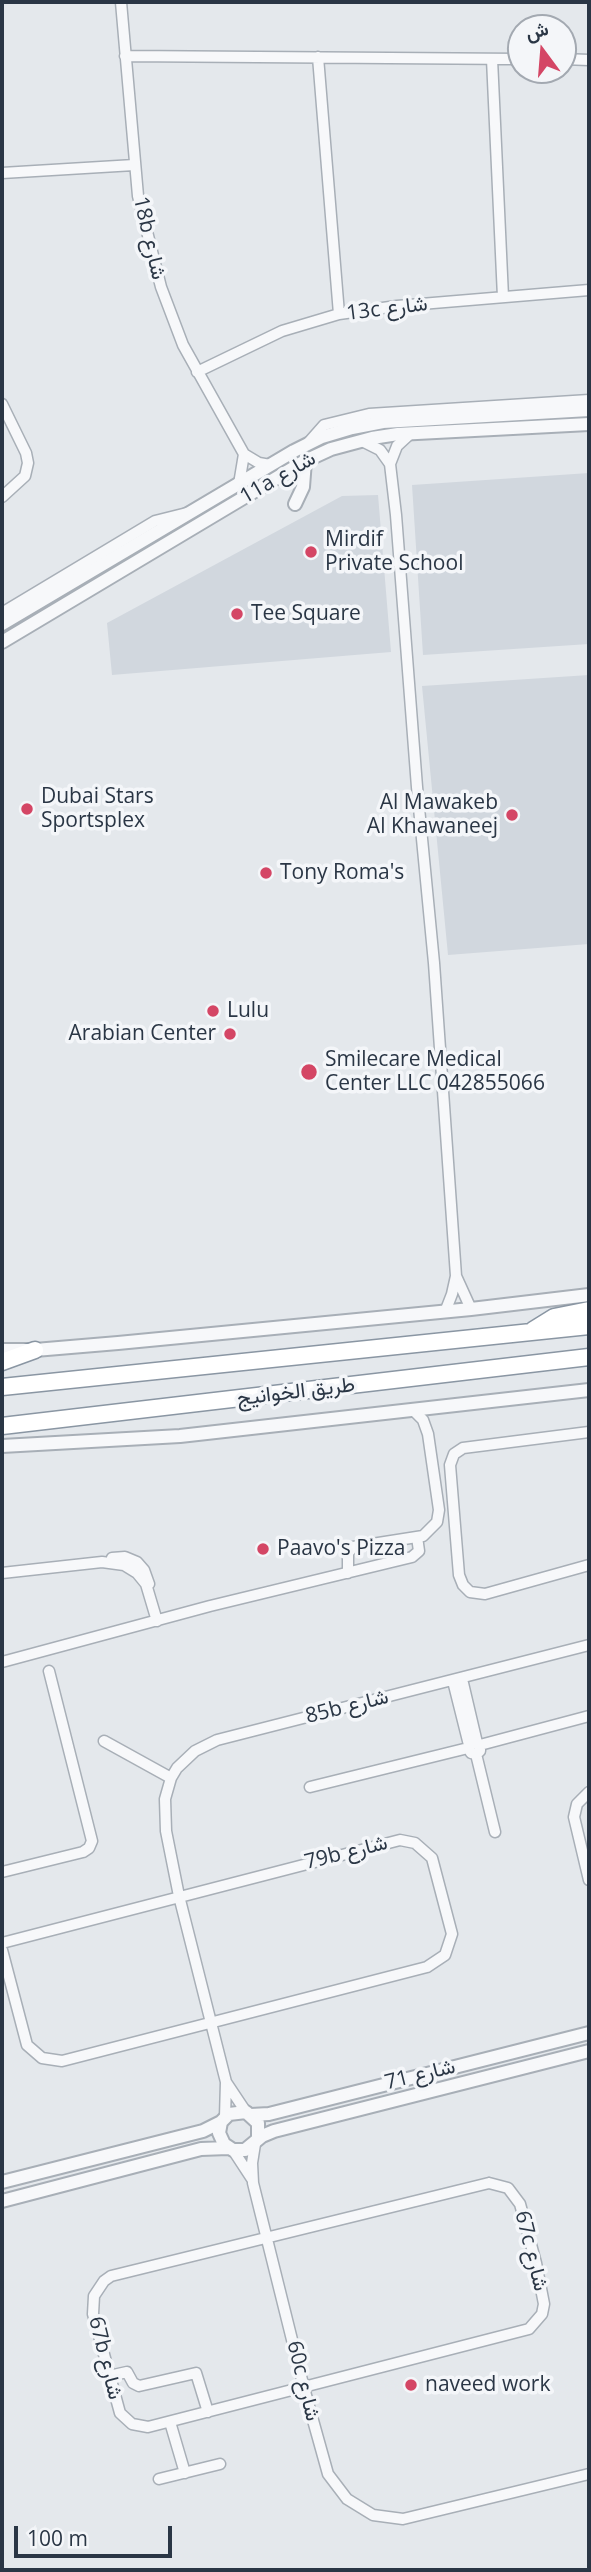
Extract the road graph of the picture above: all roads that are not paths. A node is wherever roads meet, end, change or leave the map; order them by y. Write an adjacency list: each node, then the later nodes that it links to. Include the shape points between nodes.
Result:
1 (121, 2): 2 (street, 18b شارع)
2 (125, 56): 3 (street); 6 (street, 18b شارع)
3 (318, 57): 4 (street); 10 (street)
4 (492, 59): 5 (street); 9 (street)
5 (507, 59)
6 (134, 165): 7 (street); 11 (street, 18b شارع, via 155,267)
7 (2, 173)
8 (589, 290): 9 (street, 13c شارع)
9 (503, 297): 10 (street, 13c شارع)
10 (339, 314): 11 (street, 13c شارع, via 282,331)
11 (197, 372): 19 (street, 18b شارع)
12 (589, 400): 18 (street, via 369,414 324,425)
13 (2, 404): 24 (street, via 28,463 25,476)
14 (589, 410): 18 (street, 11a شارع, via 383,422)
15 (589, 424): 16 (street, 11a شارع)
16 (411, 433): 17 (street, 11a شارع); 21 (street, via 397,446)
17 (359, 441): 20 (street, 11a شارع); 21 (street, via 376,446)
18 (308, 443): 22 (street, 11a شارع)
19 (244, 454): 22 (street); 23 (street)
20 (305, 461): 25 (street, via 303,486); 29 (street, 11a شارع)
21 (390, 464): 30 (street)
22 (271, 465): 23 (street, 11a شارع)
23 (239, 484): 26 (street, 11a شارع)
24 (2, 497)
25 (295, 504)
26 (191, 512): 27 (street, 11a شارع, via 155,521); 28 (street, 11a شارع)
27 (2, 613)
28 (2, 624)
29 (2, 642)
30 (456, 1276): 32 (street); 34 (street)
31 (589, 1294): 32 (street)
32 (471, 1309): 34 (street)
33 (589, 1310): 36 (highway, via 554,1317)
34 (445, 1312): 38 (street)
35 (589, 1326): 36 (highway, طريق الخوانيج)
36 (531, 1332): 41 (highway, طريق الخوانيج)
37 (2, 1350): 38 (street)
38 (35, 1350): 40 (highway)
39 (589, 1357): 44 (highway, طريق الخوانيج)
40 (2, 1362)
41 (2, 1387)
42 (589, 1390): 43 (street)
43 (413, 1410): 46 (street, via 180,1436); 47 (street, via 428,1434 439,1510 433,1528)
44 (2, 1426)
45 (589, 1432): 48 (street, via 463,1448 454,1454 450,1465 459,1575 466,1589 485,1594)
46 (2, 1446)
47 (417, 1537): 50 (street, via 415,1556); 50 (street, via 353,1547 348,1553)
48 (589, 1565)
49 (2, 1573): 51 (street, via 119,1557 137,1562 147,1576)
50 (348, 1573): 51 (street)
51 (157, 1621): 53 (street)
52 (589, 1645): 55 (street, 85b شارع)
53 (2, 1662)
54 (49, 1671): 63 (street, via 92,1841 83,1852)
55 (457, 1680): 58 (street); 59 (street, 85b شارع, via 216,1740 195,1751)
56 (589, 1716): 58 (street)
57 (104, 1741): 59 (street)
58 (474, 1747): 60 (street); 62 (street)
59 (171, 1778): 65 (street, via 164,1799 166,1831)
60 (310, 1787)
61 (589, 1792): 64 (street, via 577,1804 574,1818)
62 (495, 1832)
63 (2, 1872)
64 (589, 1880)
65 (179, 1896): 66 (street, 79b شارع); 68 (street); 68 (street, 79b شارع, via 400,1840 421,1847 435,1865 452,1934 449,1949 440,1960)
66 (2, 1943)
67 (2, 1950): 68 (street, 79b شارع, via 23,2036 42,2058 62,2061)
68 (212, 2024): 71 (street)
69 (589, 2033): 72 (street, شارع 71, via 269,2114)
70 (589, 2051): 74 (street, شارع 71, via 274,2131)
71 (226, 2082): 72 (street); 73 (street)
72 (249, 2114): 73 (street, via 235,2112); 74 (street, via 258,2123)
73 (223, 2120): 75 (street, via 219,2133); 76 (street, via 203,2131)
74 (256, 2141): 75 (street, via 245,2150); 77 (street, 60c شارع)
75 (230, 2149): 77 (street, 60c شارع); 78 (street, via 201,2149)
76 (2, 2182)
77 (253, 2183): 79 (street, 60c شارع)
78 (2, 2202)
79 (267, 2236): 80 (street, 67b شارع, via 104,2281 92,2305); 81 (street, 60c شارع); 81 (street, 67c شارع, via 496,2183 517,2198 536,2263 544,2304 529,2329)
80 (109, 2376): 82 (street, via 127,2372 139,2386 196,2373); 83 (street, 67b شارع, via 125,2419 148,2427)
81 (304, 2388): 82 (street, 67b شارع); 86 (street, 60c شارع, via 323,2460 336,2488 373,2515 419,2517)
82 (208, 2413): 83 (street, 67b شارع)
83 (170, 2422): 85 (street)
84 (220, 2464): 85 (street)
85 (185, 2473): 87 (street)
86 (589, 2474)
87 (159, 2479)

